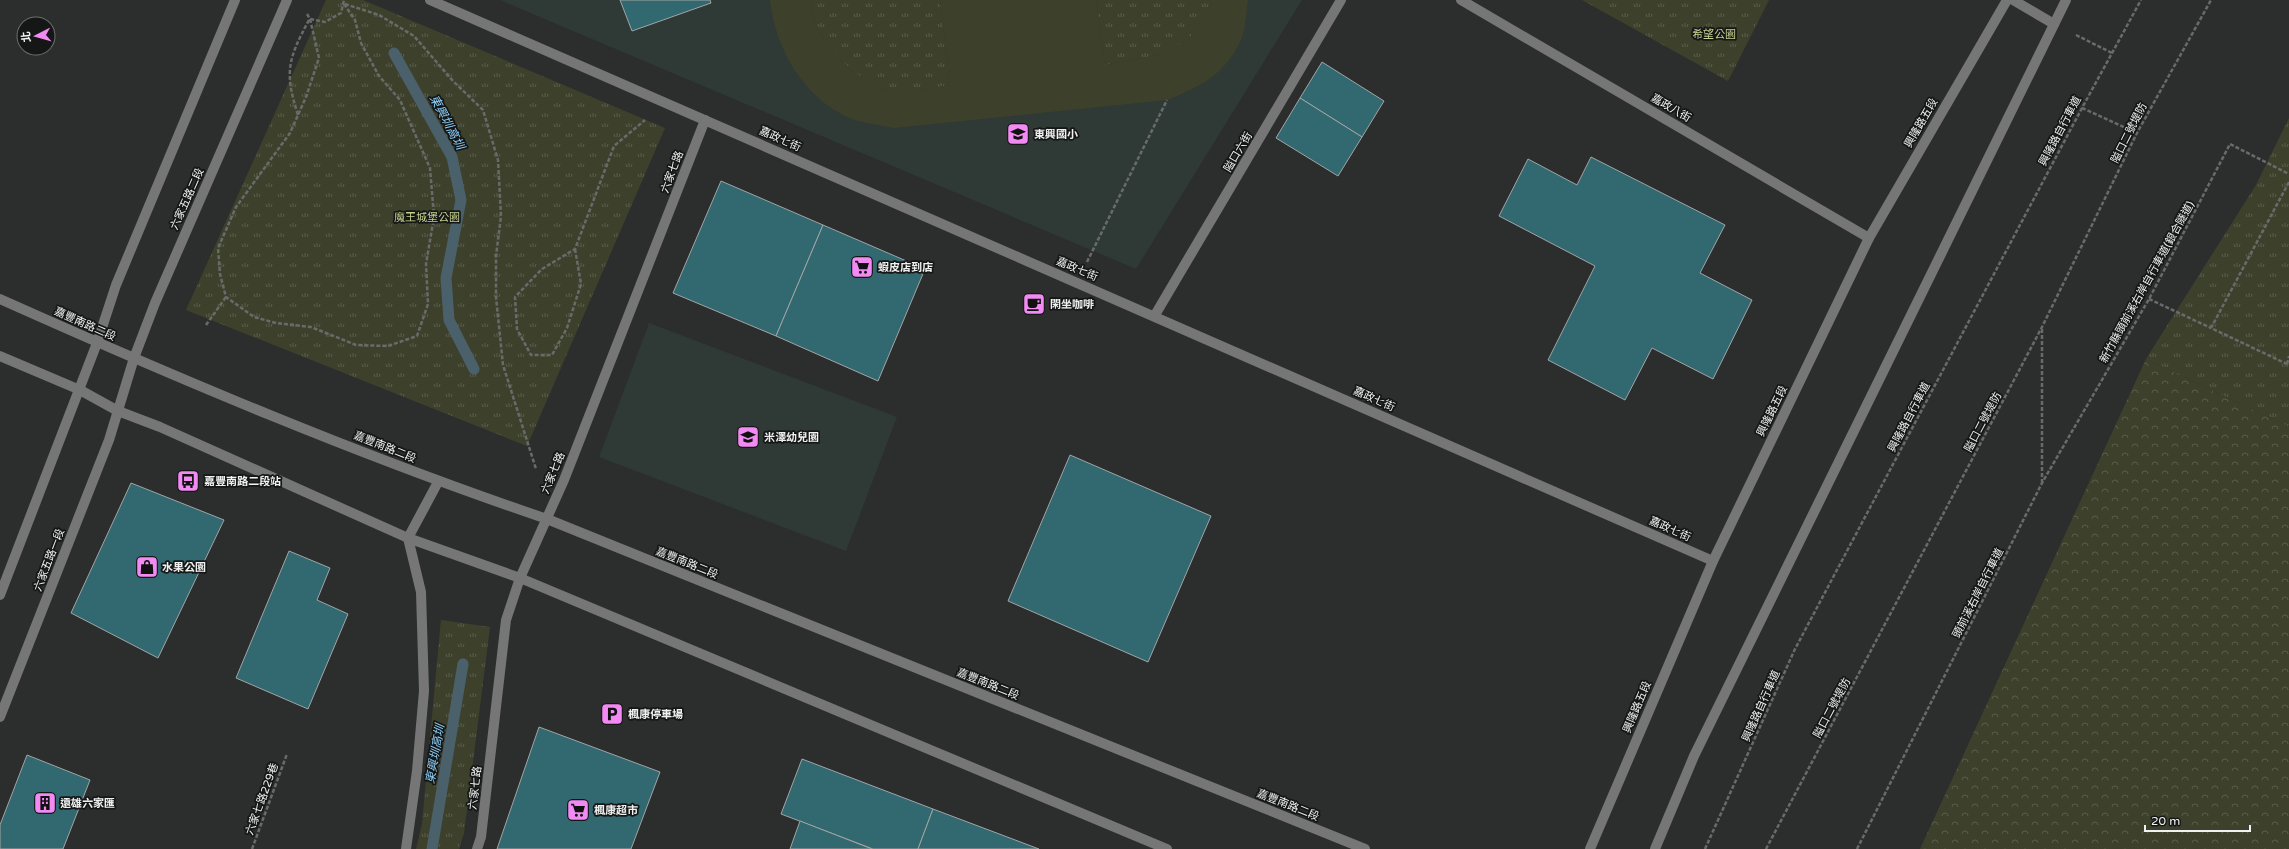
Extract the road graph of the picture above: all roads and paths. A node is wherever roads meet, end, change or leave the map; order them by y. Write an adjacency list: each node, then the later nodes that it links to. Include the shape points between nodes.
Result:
1 (235, 0): 35 (street, via 116,285)
2 (287, 0): 38 (street, 六家五路二段, via 155,303)
3 (344, 0): 12 (path)
4 (430, 0): 18 (street, 嘉政七街)
5 (1341, 0): 31 (street, 隘口六街)
6 (1460, 0): 25 (street, 嘉政八街)
7 (2007, 0): 25 (street, 興隆路五段)
8 (2013, 0): 15 (street)
9 (2066, 0): 15 (street)
10 (2141, 0): 16 (path, 興隆路自行車道)
11 (2210, 0): 22 (path, 隘口二號堤防)
12 (344, 4): 14 (path, via 341,13 325,22); 28 (path, via 355,20 361,43 379,76 400,100 430,168 434,217 426,264 428,304 417,336 388,346 356,345 311,327 276,323 254,317); 42 (path, via 380,15 414,36 453,81 483,110 498,160 501,216 496,256 496,297 503,365)
13 (304, 8): 14 (path)
14 (310, 19): 20 (path, via 320,58); 20 (path, via 289,64 292,96)
15 (2054, 24): 16 (path); 58 (street, via 1694,756)
16 (2112, 53): 19 (path, 興隆路自行車道)
17 (1167, 100): 27 (path)
18 (665, 103): 21 (street, 嘉政七街); 26 (path, via 614,146)
19 (2082, 108): 22 (path); 59 (path, 興隆路自行車道, via 1795,649)
20 (298, 115): 28 (path, via 290,133 236,207 218,248 220,274)
21 (705, 120): 27 (street, 嘉政七街); 45 (street, 六家七路)
22 (2137, 133): 33 (path, 隘口二號堤防)
23 (2289, 174): 29 (path, 新竹縣頭前溪右岸自行車道(銀合隧道), via 2230,144)
24 (2289, 182): 34 (path)
25 (1869, 238): 47 (street, 興隆路五段)
26 (575, 249): 26 (path, via 542,269 515,297 517,329 531,355 552,355 567,328 581,284)
27 (1077, 282): 31 (street, 嘉政七街)
28 (226, 297): 32 (path)
29 (2149, 299): 34 (path); 44 (path, 新竹縣頭前溪右岸自行車道(銀合隧道))
30 (0, 300): 35 (street, 嘉豐南路二段)
31 (1155, 315): 47 (street, 嘉政七街)
32 (206, 325)
33 (2042, 327): 44 (path, 頭前溪右岸自行車道); 60 (path, 隘口二號堤防)
34 (2211, 328): 39 (path)
35 (97, 343): 38 (street, 嘉豐南路二段); 40 (street)
36 (0, 356): 40 (street)
37 (2289, 356): 39 (path)
38 (134, 358): 41 (street, 六家五路二段); 43 (street, 嘉豐南路二段)
39 (2288, 365)
40 (80, 390): 41 (street); 49 (street)
41 (118, 411): 46 (street, via 160,427); 50 (street, 六家五路一段, via 109,440)
42 (536, 469)
43 (438, 482): 45 (street, 嘉豐南路二段); 46 (street)
44 (2042, 483): 61 (path, 頭前溪右岸自行車道)
45 (547, 519): 48 (street, 六家七路); 56 (street, 嘉豐南路二段)
46 (408, 538): 48 (street); 53 (street, via 421,592 424,691 417,771)
47 (1713, 561): 57 (street, 興隆路五段)
48 (520, 578): 54 (street, 六家七路, via 506,620 481,837); 55 (street)
49 (0, 595)
50 (0, 717)
51 (287, 754): 52 (path, 六家七路229巷)
52 (252, 849)
53 (406, 849)
54 (477, 849)
55 (1167, 849)
56 (1365, 849)
57 (1590, 849)
58 (1655, 849)
59 (1705, 849)
60 (1766, 849)
61 (1857, 849)

